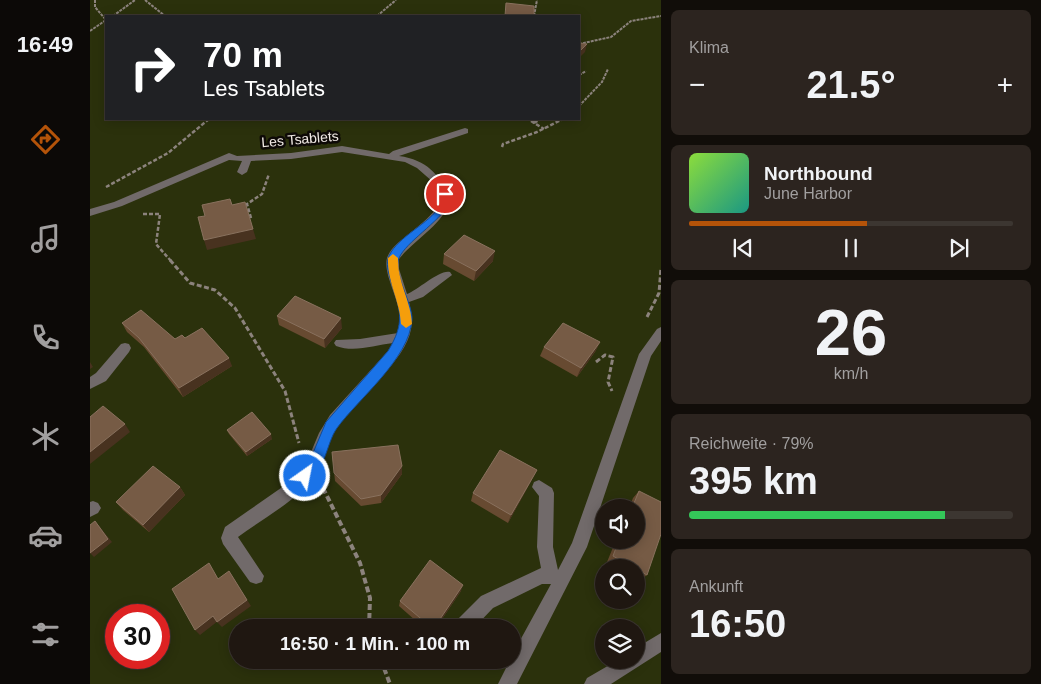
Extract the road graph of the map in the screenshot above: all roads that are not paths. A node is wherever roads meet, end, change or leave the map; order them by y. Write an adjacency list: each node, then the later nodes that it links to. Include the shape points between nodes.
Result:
1 (465, 131): 3 (street, via 396,153)
2 (248, 158): 3 (street, Les Tsablets, via 342,149); 4 (street); 5 (street, Les Tsablets, via 230,156)
3 (390, 158): 7 (street, Les Tsablets, via 408,160 425,170 437,180 446,199 432,221 393,258 393,269)
4 (242, 172)
5 (90, 213)
6 (446, 276): 7 (street, via 419,294)
7 (403, 300): 9 (street, Les Tsablets, via 406,321)
8 (657, 337): 15 (street, via 645,354 578,547)
9 (402, 338): 10 (street, via 360,344); 14 (street, Les Tsablets, via 330,426 312,468 296,486 231,532 229,538)
10 (340, 343)
11 (125, 348): 12 (street, via 101,377)
12 (90, 384)
13 (539, 487): 15 (street, via 547,494 548,570)
14 (256, 576)
15 (557, 578): 16 (street, via 542,576 487,602); 20 (street)
16 (470, 619)
17 (661, 642): 18 (street)
18 (645, 653)
19 (619, 669): 21 (street)
20 (507, 684)
21 (593, 684)

